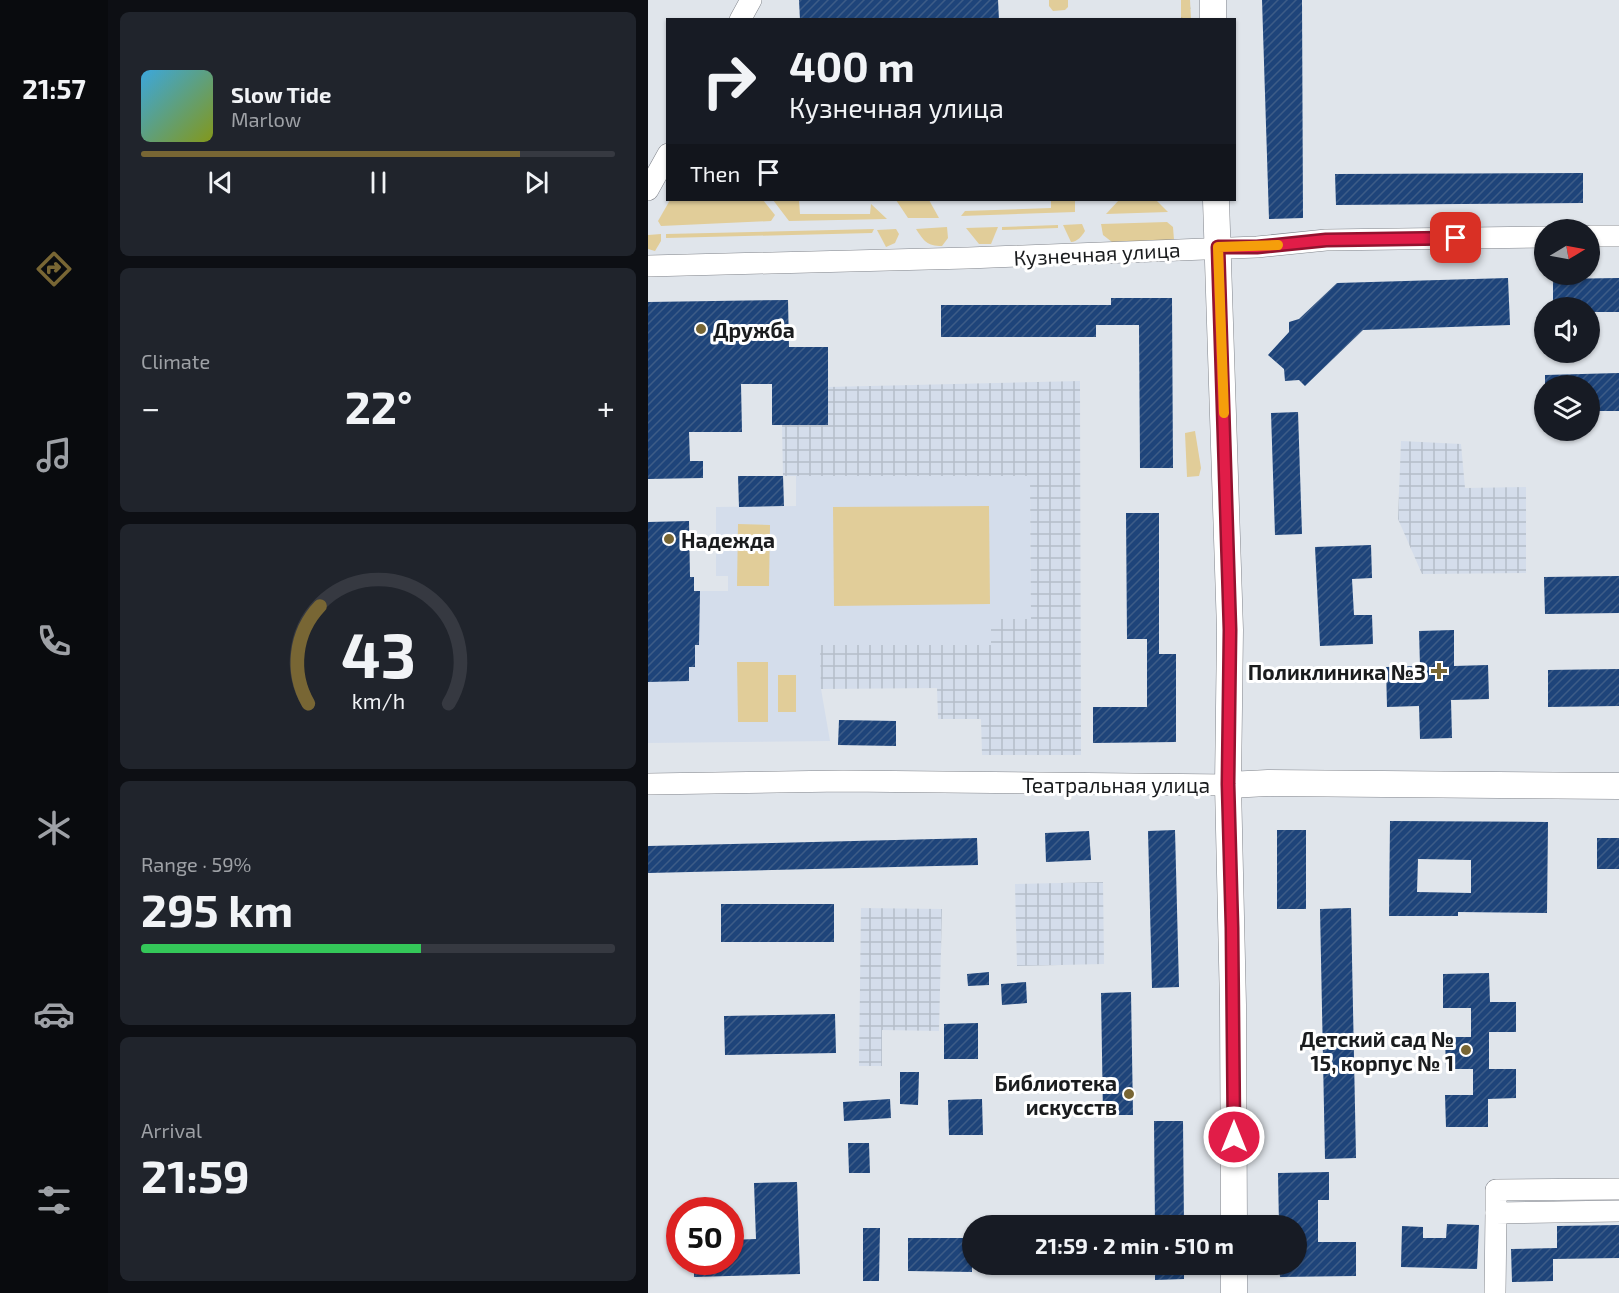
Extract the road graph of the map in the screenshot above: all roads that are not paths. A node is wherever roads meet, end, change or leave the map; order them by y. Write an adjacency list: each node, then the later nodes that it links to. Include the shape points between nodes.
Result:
1 (751, 0): 3 (street)
2 (1213, 0): 4 (main road)
3 (741, 18)
4 (1213, 18)
5 (666, 158): 6 (street)
6 (648, 190)
7 (1216, 201): 11 (main road)
8 (1600, 236): 9 (street)
9 (1619, 236)
10 (1534, 237): 11 (street, Кузнечная улица, via 1326,240)
11 (1218, 247): 12 (street, Кузнечная улица); 14 (main road, via 1230,630)
12 (648, 266)
13 (648, 784): 14 (street, Театральная улица)
14 (1228, 784): 15 (main road, Театральная улица); 19 (main road)
15 (1619, 786)
16 (1619, 1189): 18 (street, via 1496,1190)
17 (1619, 1210): 18 (street)
18 (1496, 1213): 22 (street)
19 (1234, 1215)
20 (1234, 1275): 21 (main road)
21 (1234, 1293)
22 (1495, 1293)

